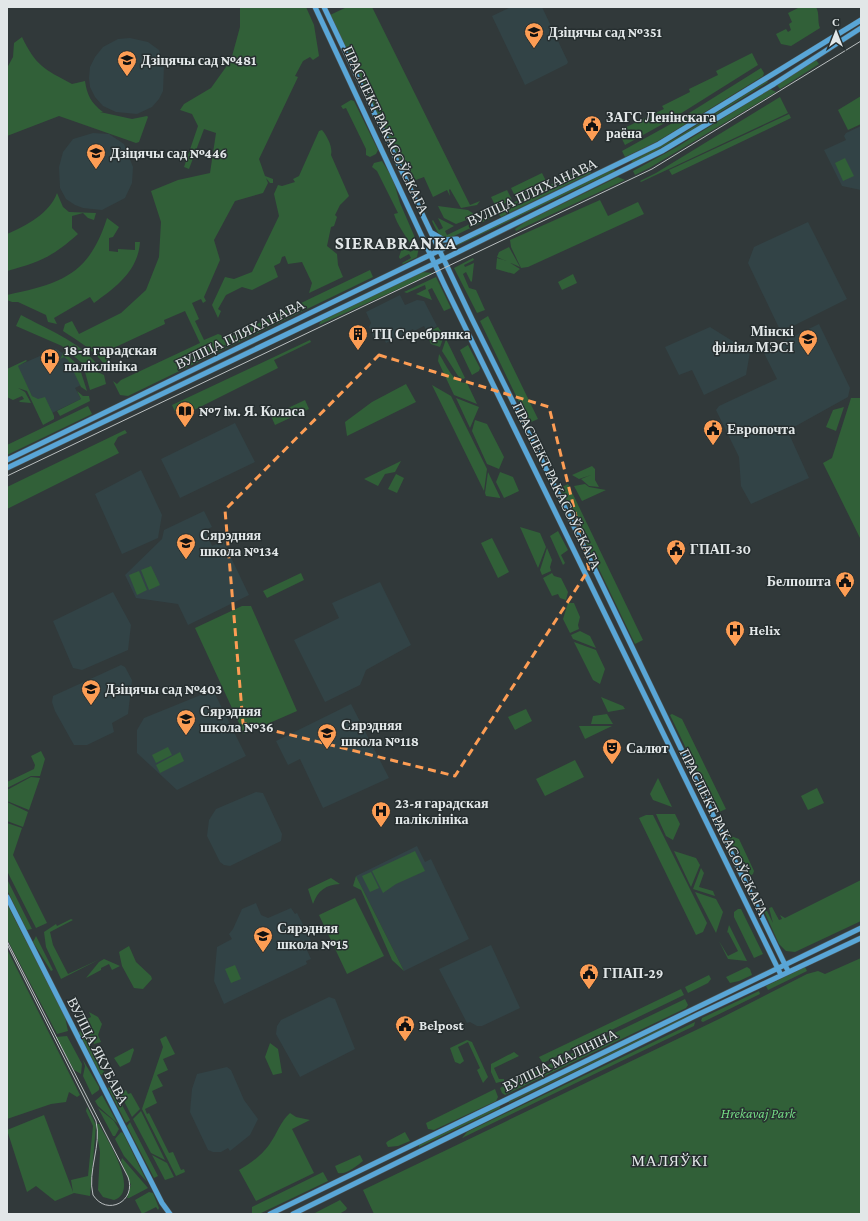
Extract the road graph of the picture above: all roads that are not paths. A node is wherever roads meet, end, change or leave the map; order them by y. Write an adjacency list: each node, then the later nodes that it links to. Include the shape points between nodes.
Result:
1 (315, 7): 12 (main road, ПРАСПЕКТ РАКАСОЎСКАГА)
2 (324, 7): 9 (main road, ПРАСПЕКТ РАКАСОЎСКАГА)
3 (861, 20): 5 (main road, ВУЛІЦА ПЛЯХАНАВА)
4 (861, 28): 6 (main road, ВУЛІЦА ПЛЯХАНАВА)
5 (840, 32): 6 (main road); 7 (main road, ВУЛІЦА ПЛЯХАНАВА)
6 (845, 39): 8 (main road, ВУЛІЦА ПЛЯХАНАВА)
7 (769, 77): 8 (main road); 10 (main road, ВУЛІЦА ПЛЯХАНАВА, via 659,144)
8 (774, 84): 13 (main road, ВУЛІЦА ПЛЯХАНАВА, via 662,151)
9 (432, 233): 10 (main road, via 448,240); 11 (main road, ПРАСПЕКТ РАКАСОЎСКАГА)
10 (470, 235): 11 (main road, ВУЛІЦА ПЛЯХАНАВА)
11 (440, 249): 12 (main road, ВУЛІЦА ПЛЯХАНАВА); 13 (main road, ПРАСПЕКТ РАКАСОЎСКАГА)
12 (430, 254): 14 (main road, ПРАСПЕКТ РАКАСОЎСКАГА); 17 (main road, ВУЛІЦА ПЛЯХАНАВА)
13 (444, 259): 14 (main road, ВУЛІЦА ПЛЯХАНАВА); 15 (main road, ПРАСПЕКТ РАКАСОЎСКАГА)
14 (435, 263): 16 (main road, ПРАСПЕКТ РАКАСОЎСКАГА); 18 (main road, ВУЛІЦА ПЛЯХАНАВА)
15 (512, 401): 16 (main road); 24 (main road, ПРАСПЕКТ РАКАСОЎСКАГА)
16 (504, 404): 25 (main road, ПРАСПЕКТ РАКАСОЎСКАГА)
17 (27, 451): 18 (main road); 19 (main road, ВУЛІЦА ПЛЯХАНАВА)
18 (30, 457): 20 (main road, ВУЛІЦА ПЛЯХАНАВА)
19 (7, 460)
20 (7, 468)
21 (7, 897): 28 (main road, ВУЛІЦА ЯКУБАВА, via 162,1203)
22 (861, 928): 24 (main road, ВУЛІЦА МАЛІНІНА)
23 (861, 938): 26 (main road, ВУЛІЦА МАЛІНІНА)
24 (785, 965): 25 (main road, ВУЛІЦА МАЛІНІНА); 26 (main road, ПРАСПЕКТ РАКАСОЎСКАГА)
25 (777, 968): 27 (main road, ПРАСПЕКТ РАКАСОЎСКАГА); 29 (main road, ВУЛІЦА МАЛІНІНА)
26 (788, 971): 27 (main road, ВУЛІЦА МАЛІНІНА)
27 (781, 975): 30 (main road, ВУЛІЦА МАЛІНІНА)
28 (170, 1214)
29 (270, 1214)
30 (293, 1214)

